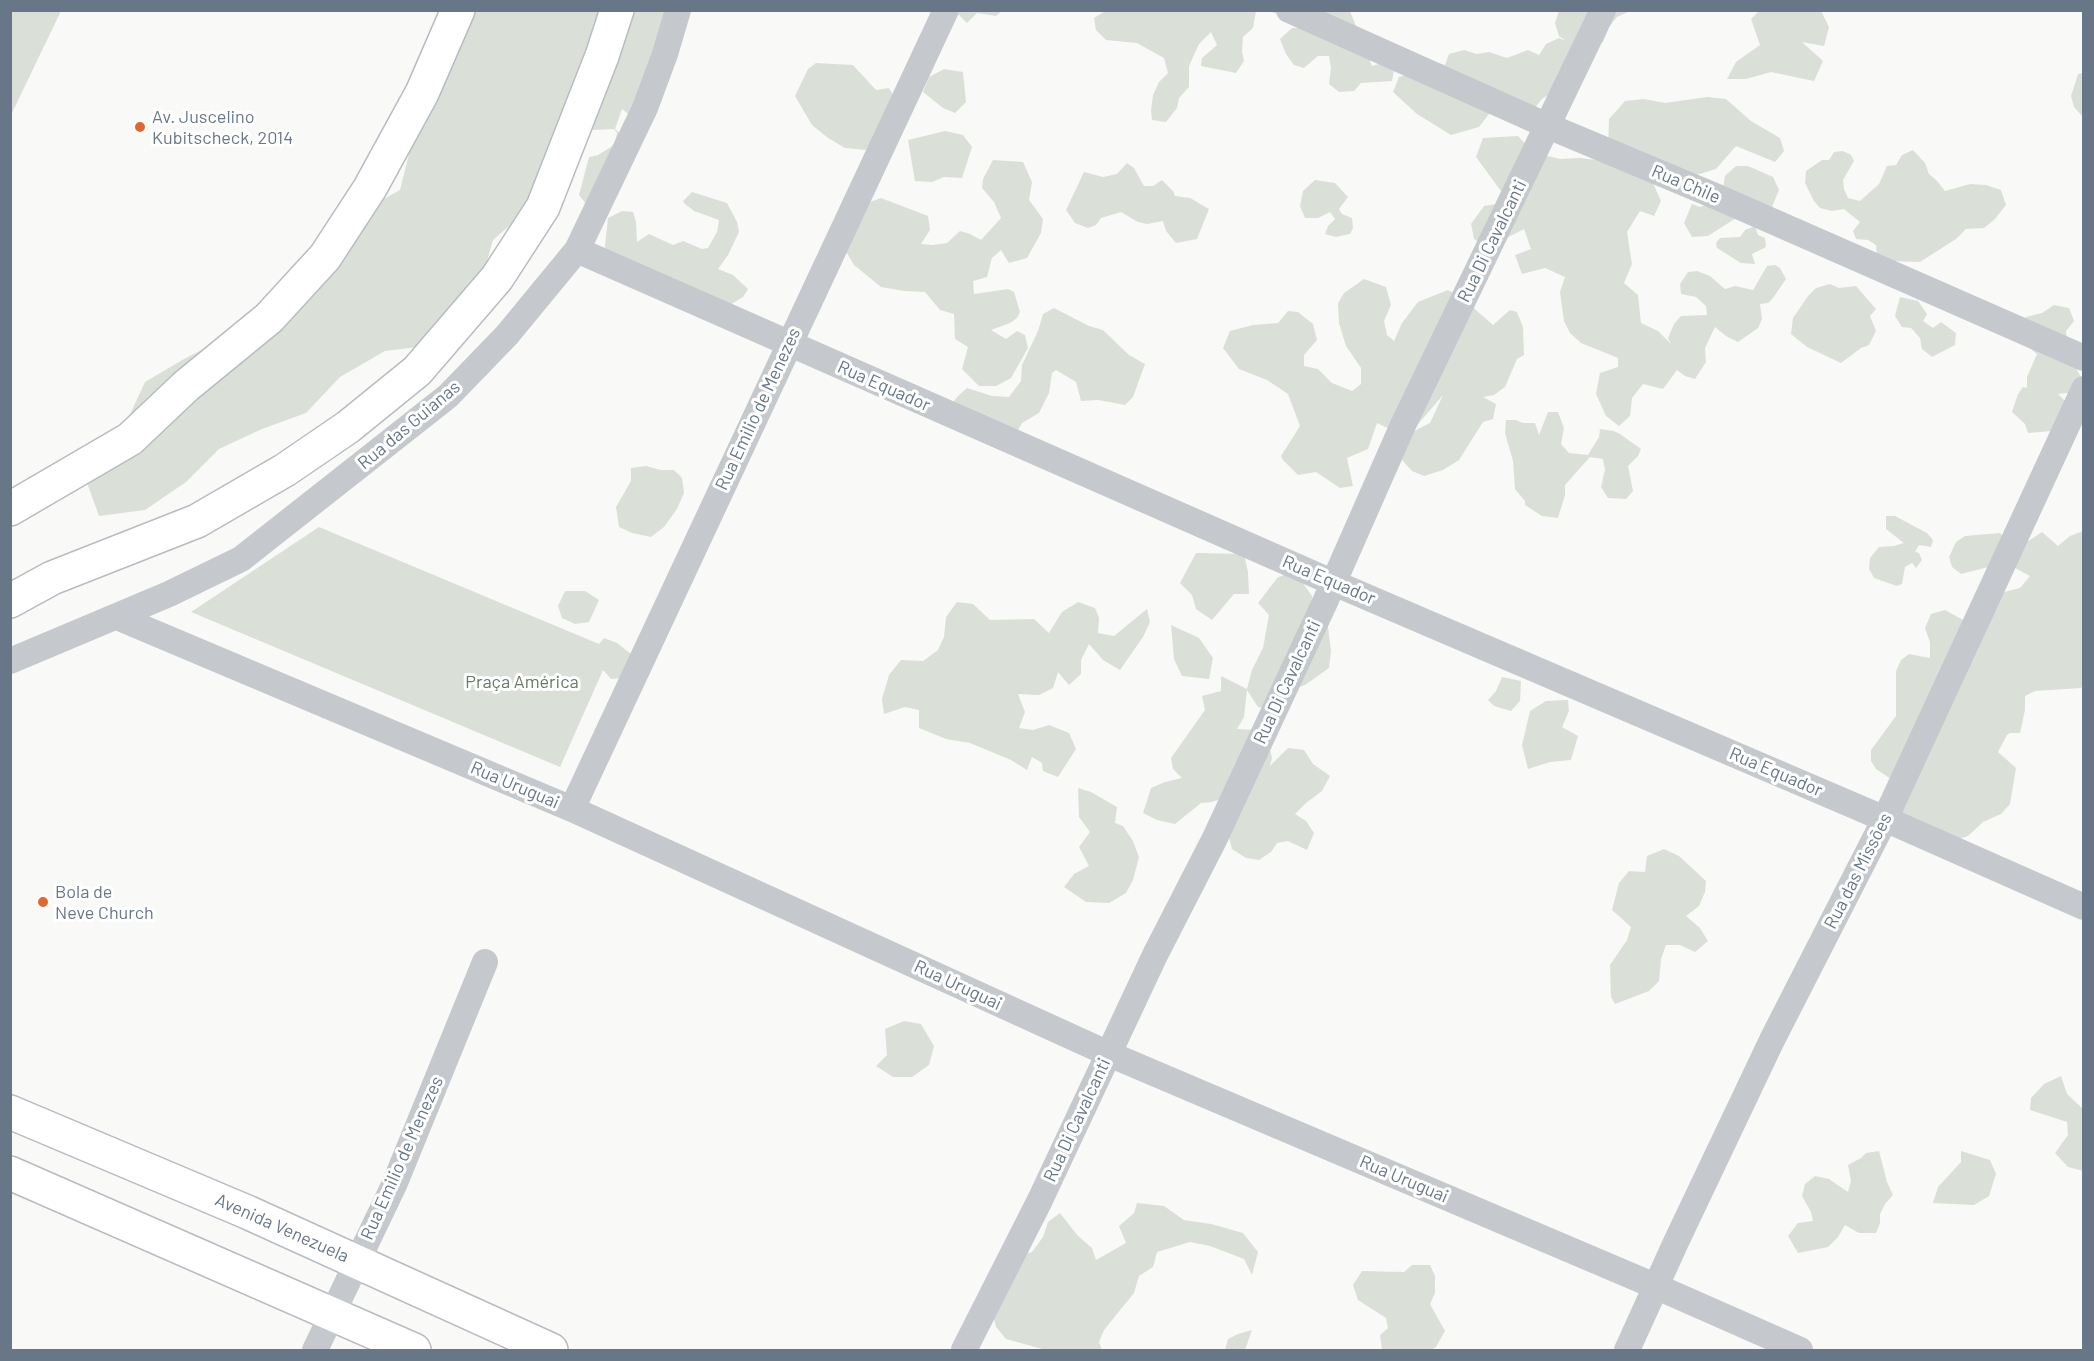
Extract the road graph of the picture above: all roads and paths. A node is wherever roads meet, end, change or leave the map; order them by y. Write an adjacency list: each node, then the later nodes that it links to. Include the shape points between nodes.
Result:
1 (458, 10): 12 (main road, via 422,93 370,188 325,257 270,318 186,386 130,439)
2 (617, 10): 14 (main road, via 543,207 497,278 417,371 348,427 285,470 196,521 52,578)
3 (678, 10): 8 (street, Rua das Guianas, via 645,108)
4 (946, 10): 9 (street, Rua Emilio de Menezes)
5 (1289, 10): 7 (street, Rua Chile)
6 (1603, 10): 7 (street, Rua Di Cavalcanti)
7 (1548, 126): 10 (street, Rua Chile); 13 (street, Rua Di Cavalcanti, via 1403,426)
8 (577, 249): 9 (street, Rua Equador); 15 (street, Rua das Guianas, via 507,335 440,403 241,559)
9 (788, 344): 13 (street, Rua Equador); 17 (street, Rua Emilio de Menezes)
10 (2084, 358)
11 (2084, 389): 18 (street, Rua das Missões)
12 (10, 509)
13 (1334, 583): 18 (street, Rua Equador); 21 (street, Rua Di Cavalcanti)
14 (10, 601)
15 (117, 617): 16 (street, Rua das Guianas); 17 (street, Rua Uruguai)
16 (10, 661)
17 (572, 808): 21 (street, Rua Uruguai)
18 (1885, 819): 19 (street, Rua Equador); 25 (street, Rua das Missões, via 1782,1020)
19 (2084, 907)
20 (485, 962): 24 (street, Rua Emilio de Menezes, via 394,1185)
21 (1109, 1054): 25 (street, Rua Uruguai); 30 (street, Rua Di Cavalcanti)
22 (10, 1112): 24 (main road, Avenida Venezuela)
23 (10, 1173): 26 (main road)
24 (356, 1261): 26 (street, Rua Emilio de Menezes); 29 (main road, Avenida Venezuela)
25 (1655, 1286): 31 (street, Rua das Missões); 32 (street, Rua Uruguai)
26 (333, 1314): 27 (street, Rua Emilio de Menezes); 28 (main road)
27 (315, 1350)
28 (414, 1350)
29 (550, 1350)
30 (964, 1350)
31 (1627, 1350)
32 (1800, 1350)

